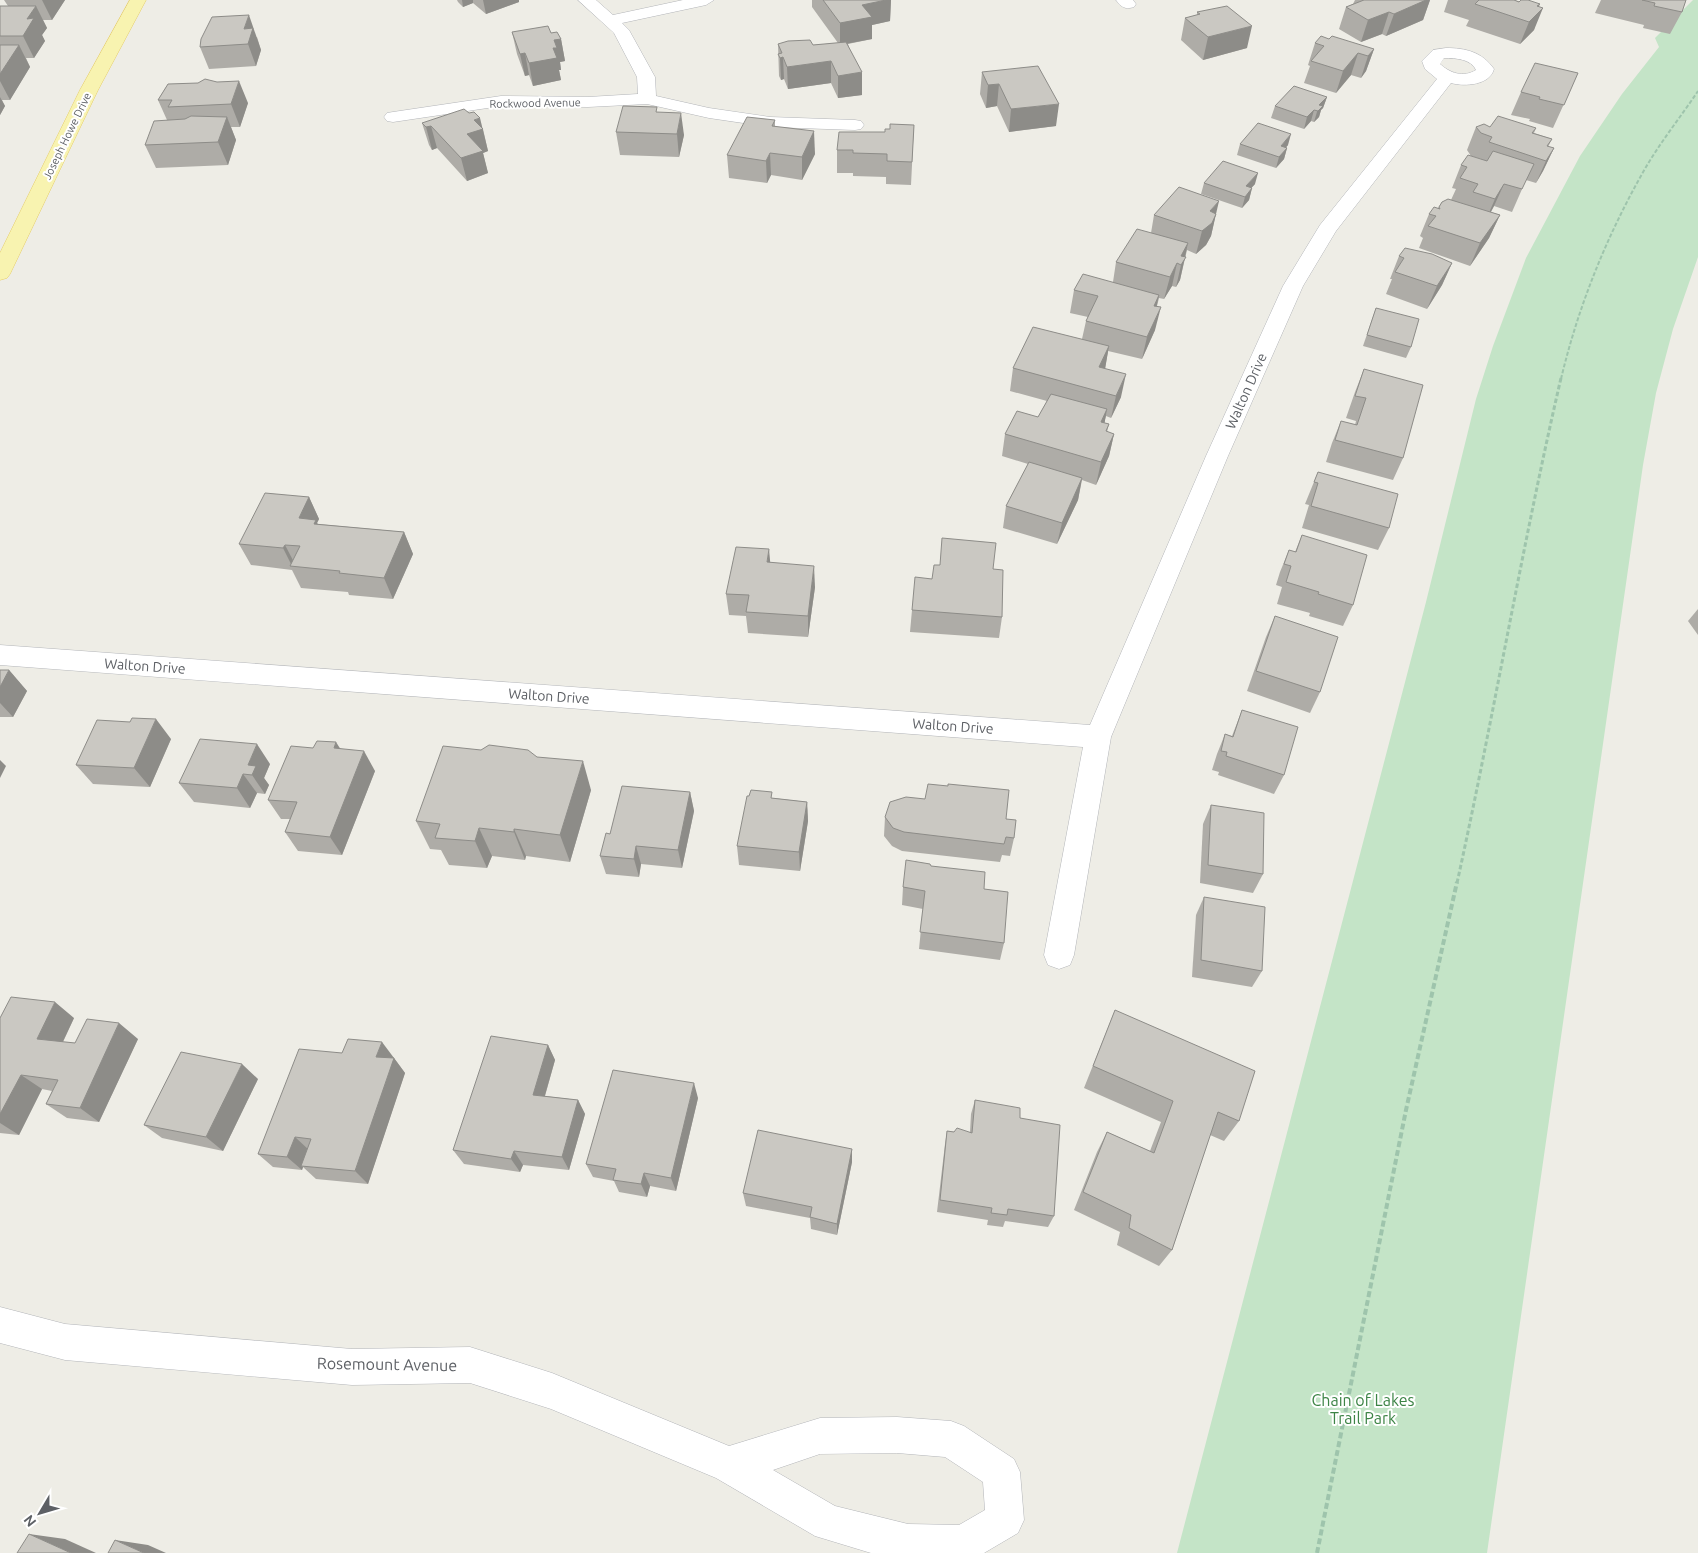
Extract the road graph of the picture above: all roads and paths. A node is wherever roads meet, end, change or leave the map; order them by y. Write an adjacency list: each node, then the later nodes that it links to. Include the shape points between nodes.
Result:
1 (138, 0): 10 (main road, Joseph Howe Drive, via 89,90)
2 (586, 0): 4 (street)
3 (706, 0): 4 (street)
4 (611, 20): 7 (street, via 621,30 646,77)
5 (1448, 76): 12 (street, Walton Drive, via 1327,229 1293,286)
6 (1698, 91): 16 (path, via 1639,180 1606,244 1572,332 1537,482 1486,752 1406,1110)
7 (647, 99): 8 (street, Rockwood Avenue, via 501,101); 9 (street, Rockwood Avenue, via 709,114 770,122)
8 (393, 117)
9 (856, 125)
10 (0, 274)
11 (0, 655): 12 (street, Walton Drive)
12 (1098, 737): 13 (street, Walton Drive)
13 (1059, 955)
14 (0, 1325): 15 (street, Rosemount Avenue, via 65,1342 352,1366 470,1365 552,1391)
15 (729, 1465): 15 (street, Rosemount Avenue, via 828,1523 908,1543 962,1544 1005,1520 1001,1472 951,1440 898,1435 820,1436)
16 (1317, 1553)

